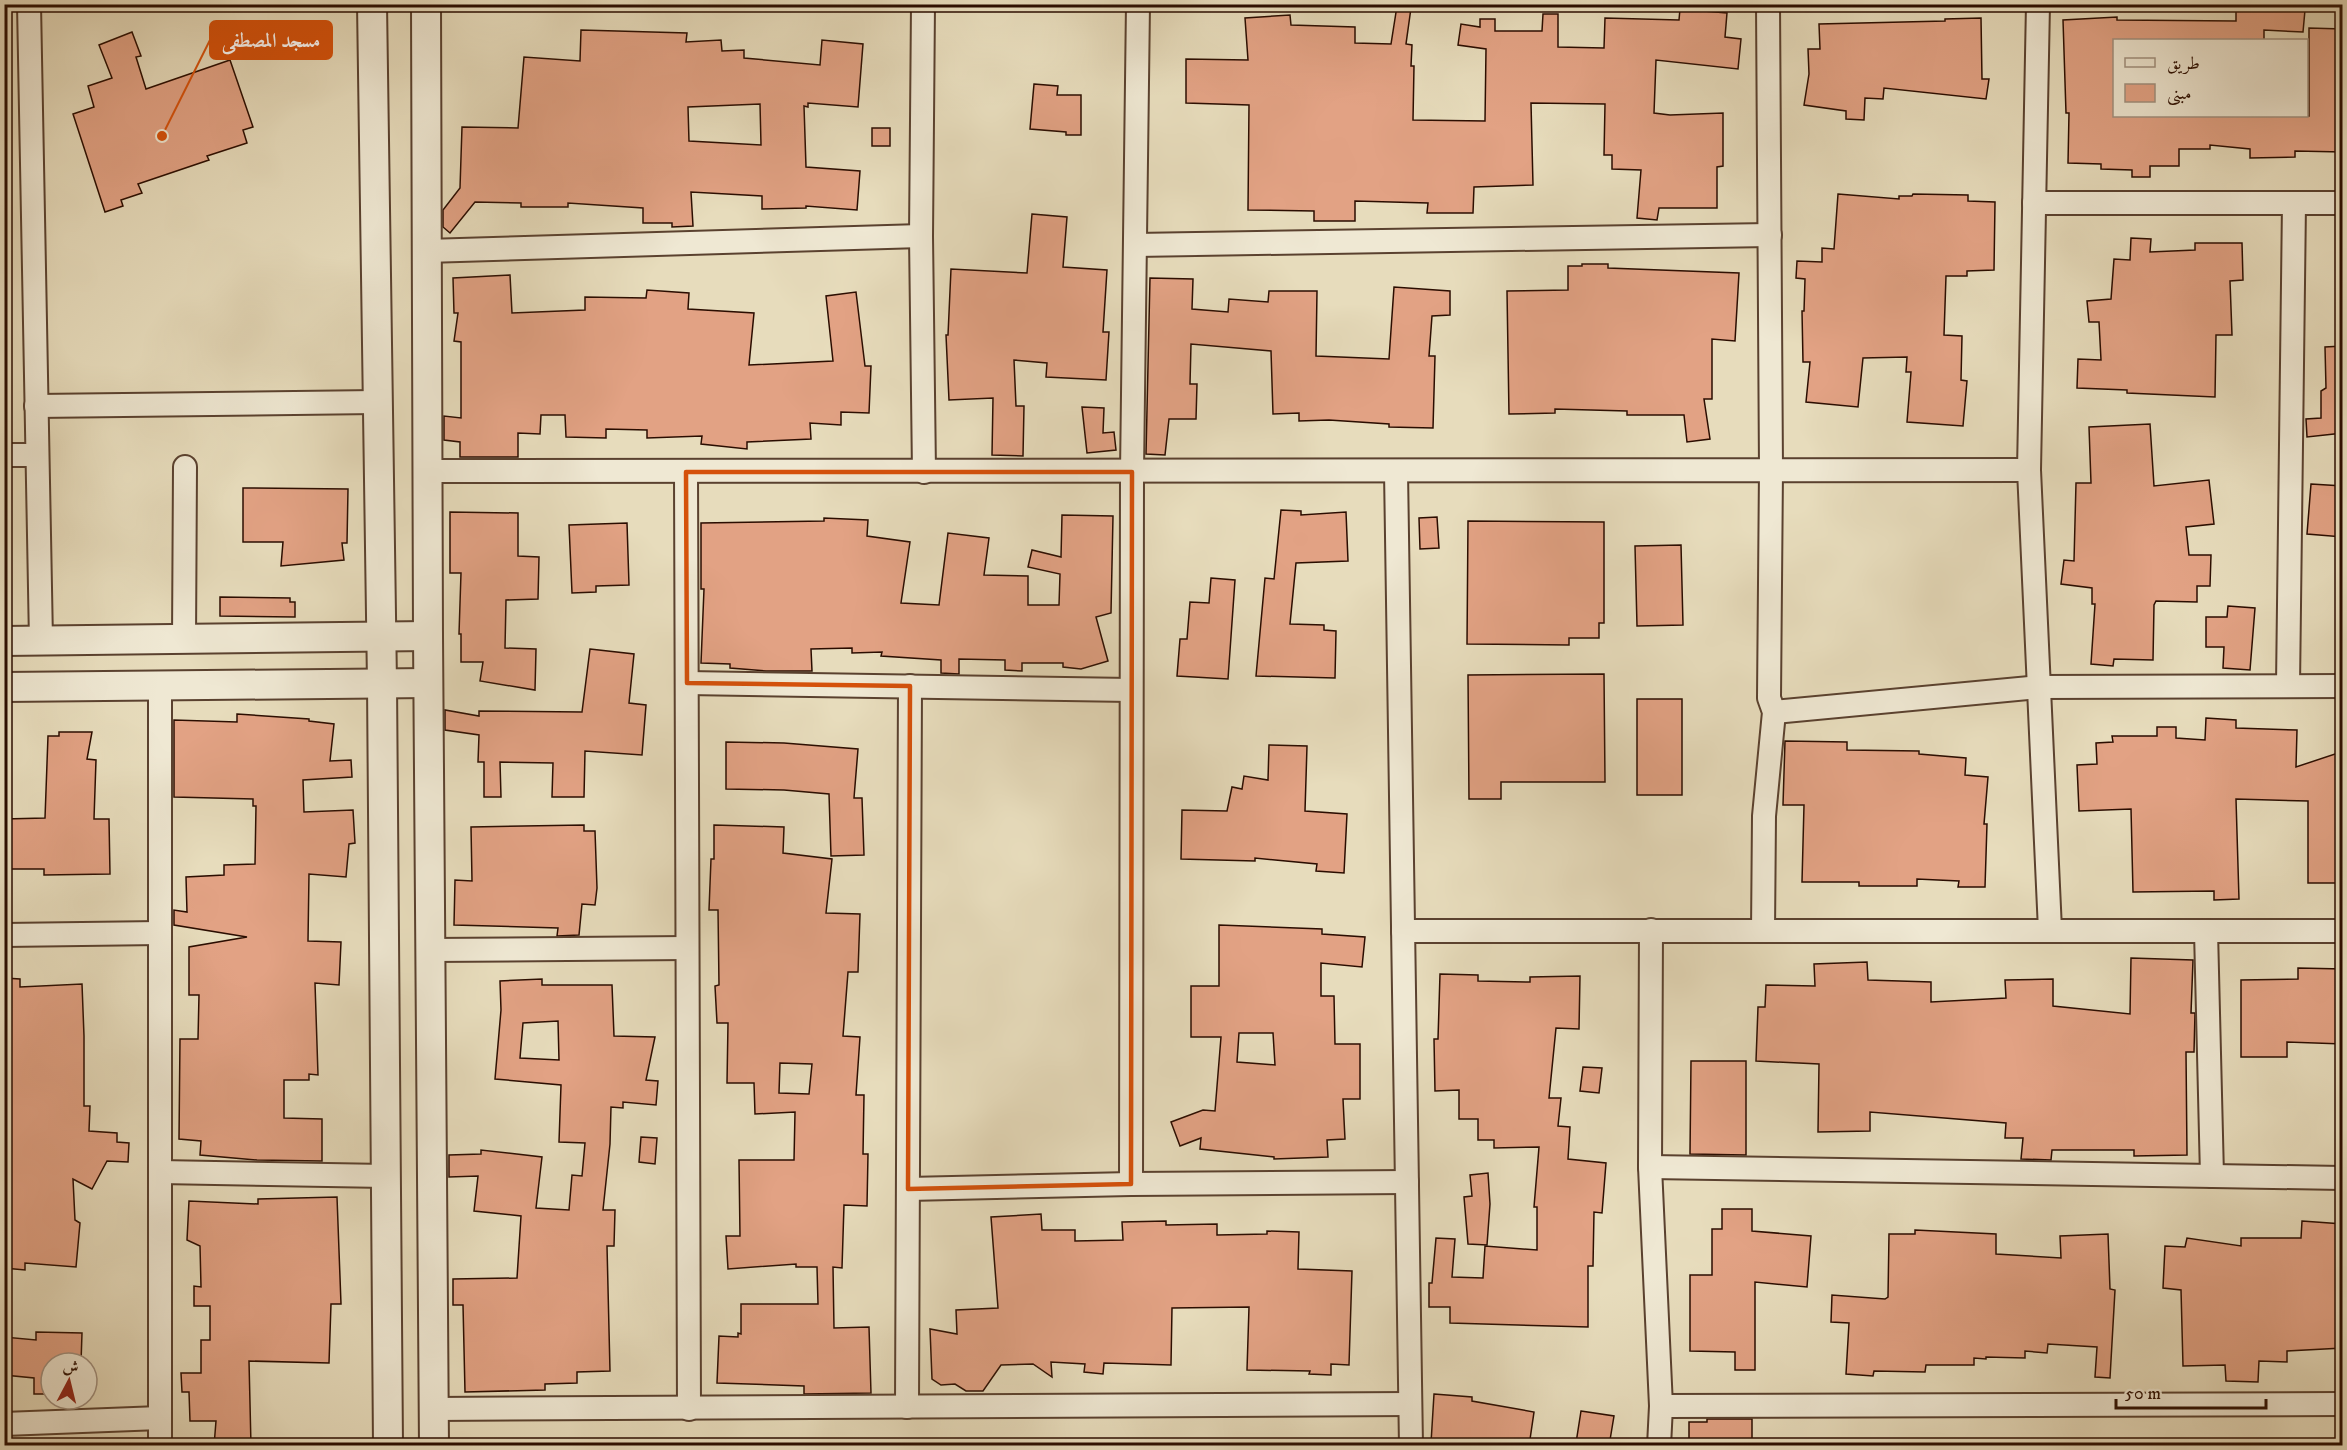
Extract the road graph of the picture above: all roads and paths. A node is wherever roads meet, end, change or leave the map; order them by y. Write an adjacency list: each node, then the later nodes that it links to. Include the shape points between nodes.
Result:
1 (29, 4): 16 (street)
2 (372, 4): 15 (street)
3 (426, 4): 14 (street)
4 (923, 4): 12 (street)
5 (1138, 4): 13 (street)
6 (1768, 4): 11 (street)
7 (2038, 4): 8 (street)
8 (2034, 203): 9 (street); 20 (street)
9 (2294, 203): 10 (street); 37 (street)
10 (2343, 203)
11 (1770, 235): 13 (street); 23 (street)
12 (921, 236): 14 (street); 25 (street)
13 (1135, 245): 26 (street)
14 (426, 251): 21 (street)
15 (376, 402): 16 (street); 28 (street)
16 (36, 406): 18 (street)
17 (4, 455): 18 (street)
18 (37, 455): 31 (street)
19 (185, 467): 29 (street)
20 (2029, 470): 23 (street); 40 (street)
21 (427, 471): 24 (street); 27 (street)
22 (1396, 471): 23 (street); 26 (street); 46 (street)
23 (1772, 471): 42 (street, via 1769,698)
24 (686, 472): 25 (street); 34 (street)
25 (924, 472): 26 (street)
26 (1132, 472): 41 (street)
27 (428, 636): 28 (street); 33 (street)
28 (380, 637): 29 (street); 32 (street)
29 (184, 640): 31 (street)
30 (4, 641): 31 (street)
31 (41, 641)
32 (382, 683): 33 (street); 35 (street); 55 (street)
33 (428, 683): 52 (street)
34 (687, 683): 36 (street); 51 (street)
35 (160, 686): 39 (street); 49 (street)
36 (910, 686): 41 (street); 60 (street)
37 (2288, 686): 38 (street); 40 (street)
38 (2343, 686)
39 (4, 687)
40 (2039, 687): 42 (street); 44 (street)
41 (1131, 690): 59 (street)
42 (1774, 711): 47 (street, via 1764,816)
43 (1651, 930): 46 (street); 47 (street); 53 (street)
44 (2050, 930): 47 (street); 48 (street)
45 (2343, 930): 48 (street)
46 (1403, 931): 58 (street)
47 (1763, 931)
48 (2206, 931): 56 (street)
49 (160, 933): 50 (street); 54 (street)
50 (4, 934)
51 (687, 948): 52 (street); 66 (street)
52 (430, 950): 65 (street)
53 (1650, 1167): 56 (street); 63 (street)
54 (160, 1172): 55 (street); 67 (street)
55 (386, 1176): 70 (street)
56 (2212, 1176): 57 (street)
57 (2343, 1178)
58 (1407, 1182): 59 (street); 61 (street)
59 (1131, 1184): 60 (street)
60 (908, 1189): 64 (street)
61 (1410, 1404): 64 (street); 72 (street)
62 (2343, 1404): 63 (street)
63 (1660, 1406): 73 (street)
64 (907, 1407): 66 (street)
65 (434, 1409): 66 (street); 71 (street)
66 (688, 1409)
67 (160, 1418): 68 (street); 69 (street)
68 (4, 1424)
69 (160, 1446)
70 (388, 1446)
71 (434, 1446)
72 (1411, 1446)
73 (1659, 1446)

